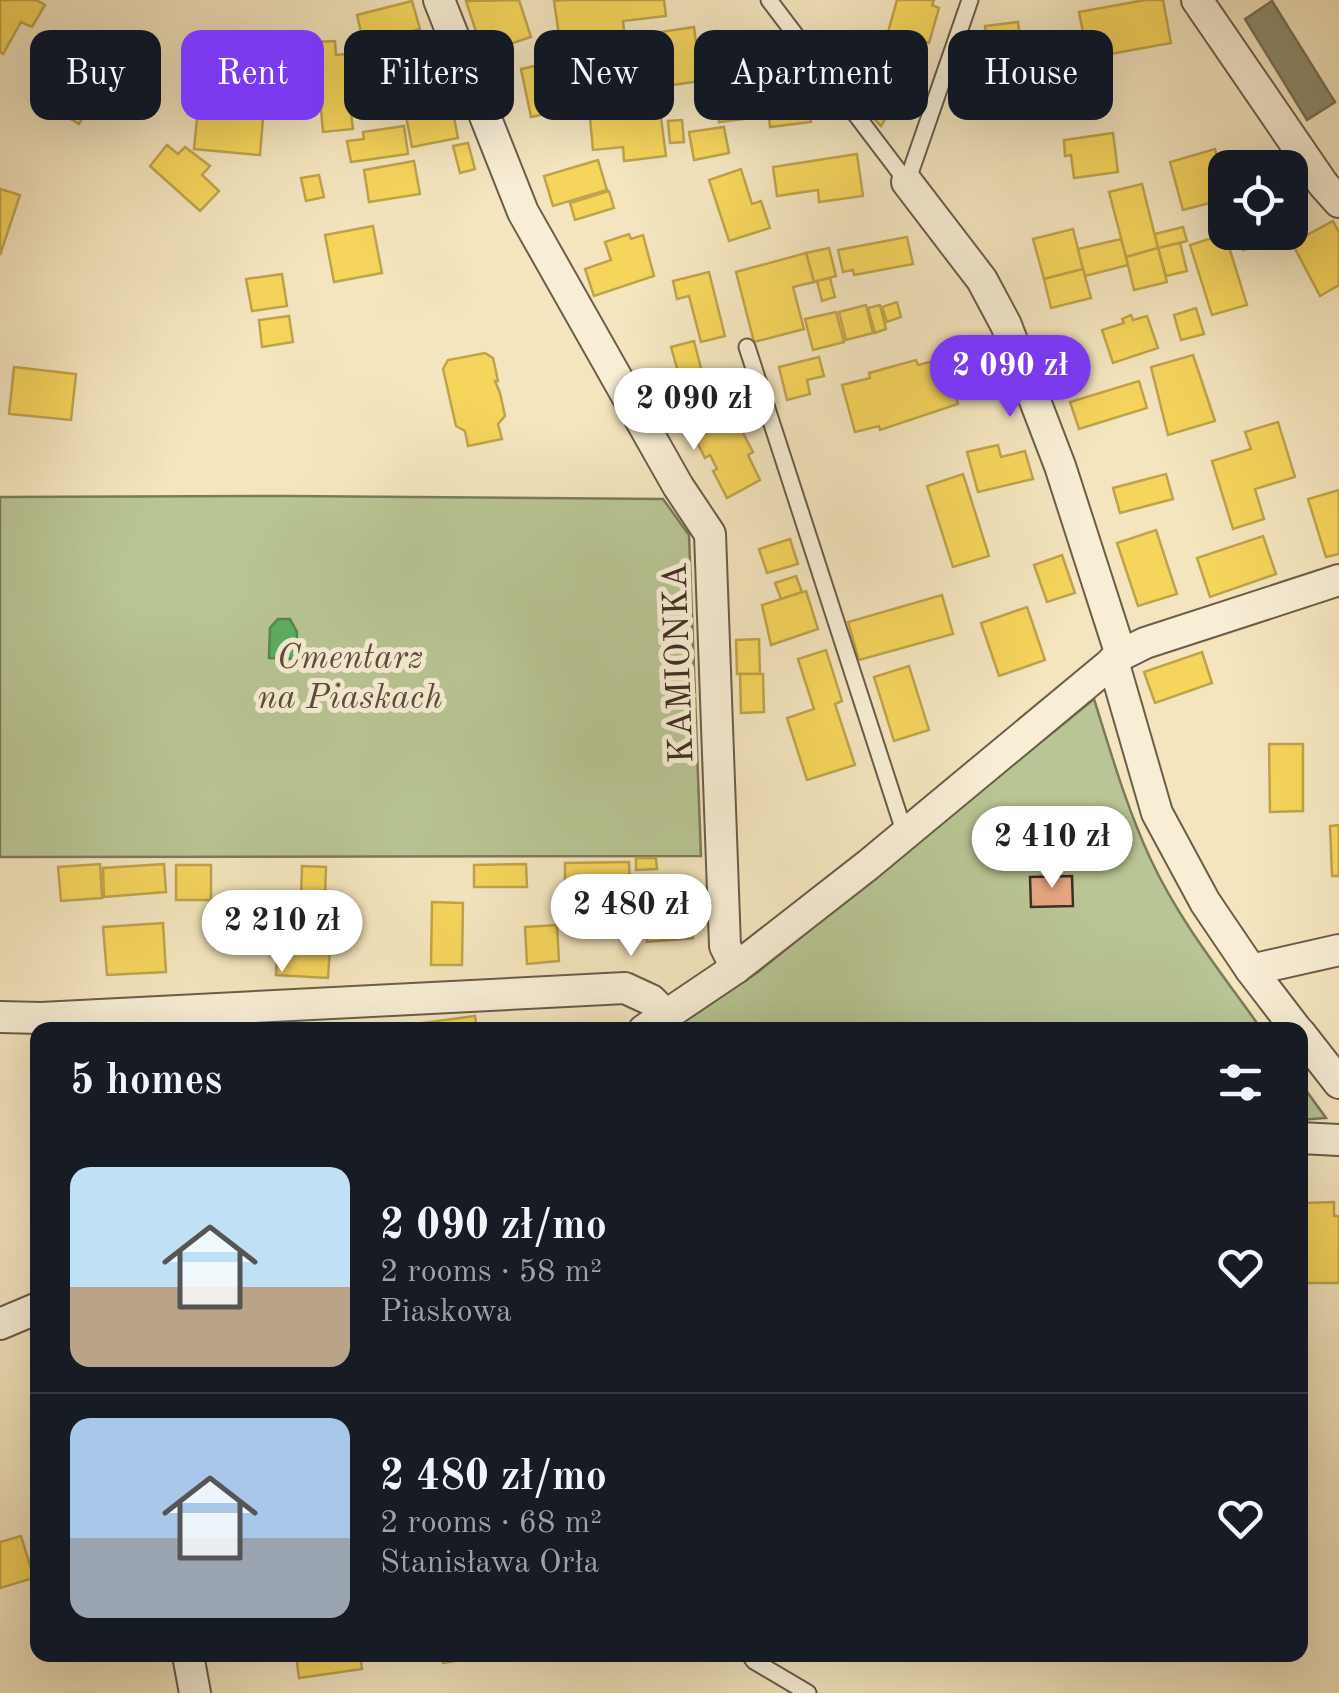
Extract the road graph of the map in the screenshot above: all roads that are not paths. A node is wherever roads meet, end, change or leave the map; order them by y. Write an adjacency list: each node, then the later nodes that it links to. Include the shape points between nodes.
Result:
1 (439, 0): 12 (street, KAMIONKA, via 523,212 710,534 725,946)
2 (770, 0): 5 (lane)
3 (970, 0): 5 (lane)
4 (1197, 0): 6 (street)
5 (906, 182): 9 (street, via 1001,313 1060,466)
6 (1334, 190)
7 (747, 346): 10 (lane)
8 (1339, 580): 9 (street)
9 (1117, 658): 10 (street); 13 (street, via 1157,812)
10 (906, 834): 12 (street)
11 (1339, 950): 13 (street)
12 (736, 968): 18 (street)
13 (1250, 970): 19 (street)
14 (0, 1017): 15 (street)
15 (31, 1022)
16 (75, 1022): 17 (street, via 626,988 650,1000)
17 (655, 1022)
18 (656, 1022)
19 (1291, 1022)
20 (1308, 1043): 21 (street)
21 (1339, 1083)
22 (1308, 1138): 23 (street)
23 (1339, 1140)
24 (30, 1311): 25 (street)
25 (0, 1324)
26 (189, 1662): 28 (street)
27 (756, 1662): 29 (lane)
28 (195, 1693)
29 (808, 1693)

